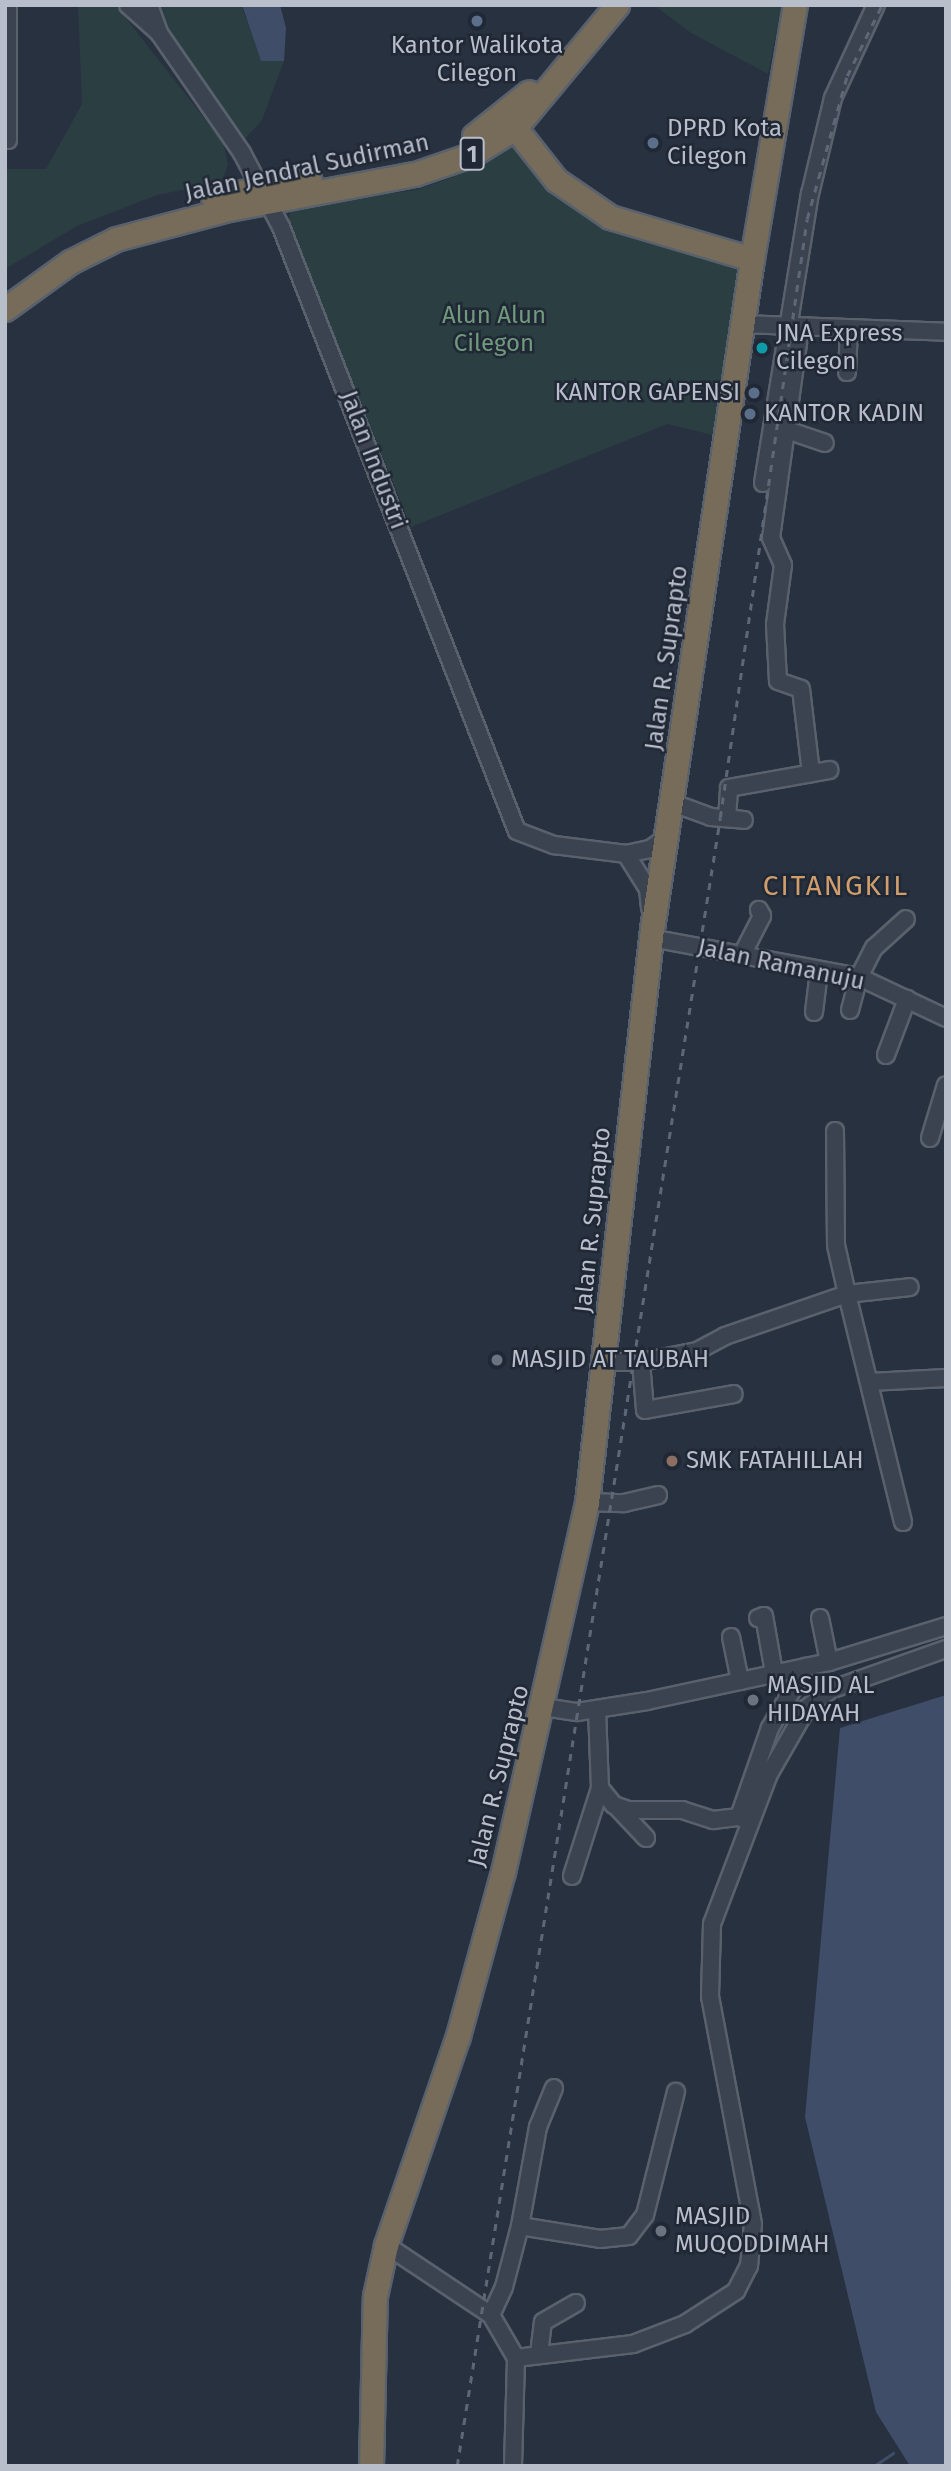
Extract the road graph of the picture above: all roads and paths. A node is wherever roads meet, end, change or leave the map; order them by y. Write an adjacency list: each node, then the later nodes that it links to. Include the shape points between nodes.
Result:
1 (8, 5): 10 (street)
2 (128, 5): 8 (street)
3 (149, 5): 8 (street, Jalan Industri)
4 (601, 5): 11 (highway, Jalan Jendral Sudirman / 1, via 558,62 513,108 466,141 412,160)
5 (617, 5): 9 (highway, Jalan Jendral Sudirman / 1)
6 (795, 5): 12 (highway, Jalan R. Suprapto)
7 (876, 5): 16 (street, via 834,98)
8 (159, 33): 11 (street, Jalan Industri)
9 (515, 128): 11 (highway, Jalan Jendral Sudirman / 1, via 452,163); 12 (highway, via 556,180 610,217)
10 (8, 140)
11 (265, 195): 13 (highway, Jalan Jendral Sudirman / 1, via 103,228); 14 (highway, Jalan Jendral Sudirman / 1, via 116,239 70,262); 29 (street, Jalan Industri, via 517,831 554,845)
12 (751, 259): 15 (highway, Jalan R. Suprapto)
13 (5, 290)
14 (5, 309)
15 (743, 324): 16 (street); 25 (highway, Jalan R. Suprapto)
16 (792, 329): 17 (street); 20 (street); 22 (street)
17 (849, 330): 18 (street); 19 (street)
18 (946, 332)
19 (847, 372)
20 (784, 429): 21 (street); 24 (street, via 771,538 783,565 775,624 776,668 780,683 801,690)
21 (825, 443)
22 (763, 483)
23 (829, 770): 24 (street)
24 (811, 773): 26 (street, via 729,788)
25 (673, 803): 26 (street, via 710,817); 28 (highway, Jalan R. Suprapto)
26 (727, 818): 27 (street)
27 (744, 820)
28 (667, 837): 29 (street, Jalan Industri, via 650,849); 32 (highway, Jalan R. Suprapto)
29 (626, 854): 32 (street, via 648,889)
30 (760, 910): 33 (street, via 762,916)
31 (906, 919): 35 (street, via 874,948)
32 (652, 934): 33 (street, Jalan Ramanuju); 46 (highway, Jalan R. Suprapto)
33 (743, 953): 34 (street, Jalan Ramanuju)
34 (819, 971): 35 (street, Jalan Ramanuju); 38 (street)
35 (859, 977): 36 (street, Jalan Ramanuju); 37 (street)
36 (906, 999): 39 (street, Jalan Ramanuju); 40 (street)
37 (850, 1010)
38 (814, 1012)
39 (946, 1018)
40 (886, 1055)
41 (946, 1085): 43 (street)
42 (835, 1131): 45 (street, via 836,1245)
43 (929, 1138)
44 (910, 1287): 45 (street)
45 (848, 1294): 47 (street, via 726,1336 697,1351); 49 (street)
46 (604, 1362): 47 (street); 52 (highway, Jalan R. Suprapto)
47 (642, 1362): 50 (street, via 645,1410)
48 (946, 1378): 49 (street)
49 (870, 1382): 53 (street)
50 (734, 1394)
51 (658, 1496): 52 (street, via 624,1503)
52 (587, 1503): 63 (highway, Jalan R. Suprapto)
53 (903, 1522)
54 (758, 1618): 61 (street, via 764,1616)
55 (820, 1618): 59 (street)
56 (946, 1626): 59 (street)
57 (731, 1637): 62 (street)
58 (946, 1650): 67 (street, via 837,1687 807,1707)
59 (829, 1662): 60 (street)
60 (806, 1667): 61 (street); 67 (street, via 767,1734)
61 (774, 1673): 62 (street)
62 (740, 1681): 64 (street)
63 (544, 1707): 64 (street); 73 (highway, Jalan R. Suprapto, via 458,2036)
64 (597, 1710): 65 (street)
65 (600, 1788): 66 (street); 69 (street)
66 (614, 1805): 67 (street, via 635,1811 682,1810 713,1820); 68 (street)
67 (744, 1820): 76 (street, via 712,1924 710,1996 753,2224 749,2266 736,2291 685,2324 620,2347)
68 (646, 1838)
69 (572, 1876)
70 (554, 2088): 72 (street, via 538,2127)
71 (676, 2092): 72 (street, via 645,2215 629,2236 600,2239)
72 (520, 2227): 75 (street, via 504,2287)
73 (386, 2245): 75 (street); 78 (highway, Jalan R. Suprapto, via 375,2296)
74 (576, 2303): 76 (street, via 543,2322)
75 (491, 2315): 77 (street)
76 (539, 2354): 77 (street)
77 (516, 2358): 79 (street)
78 (371, 2466)
79 (513, 2466)

